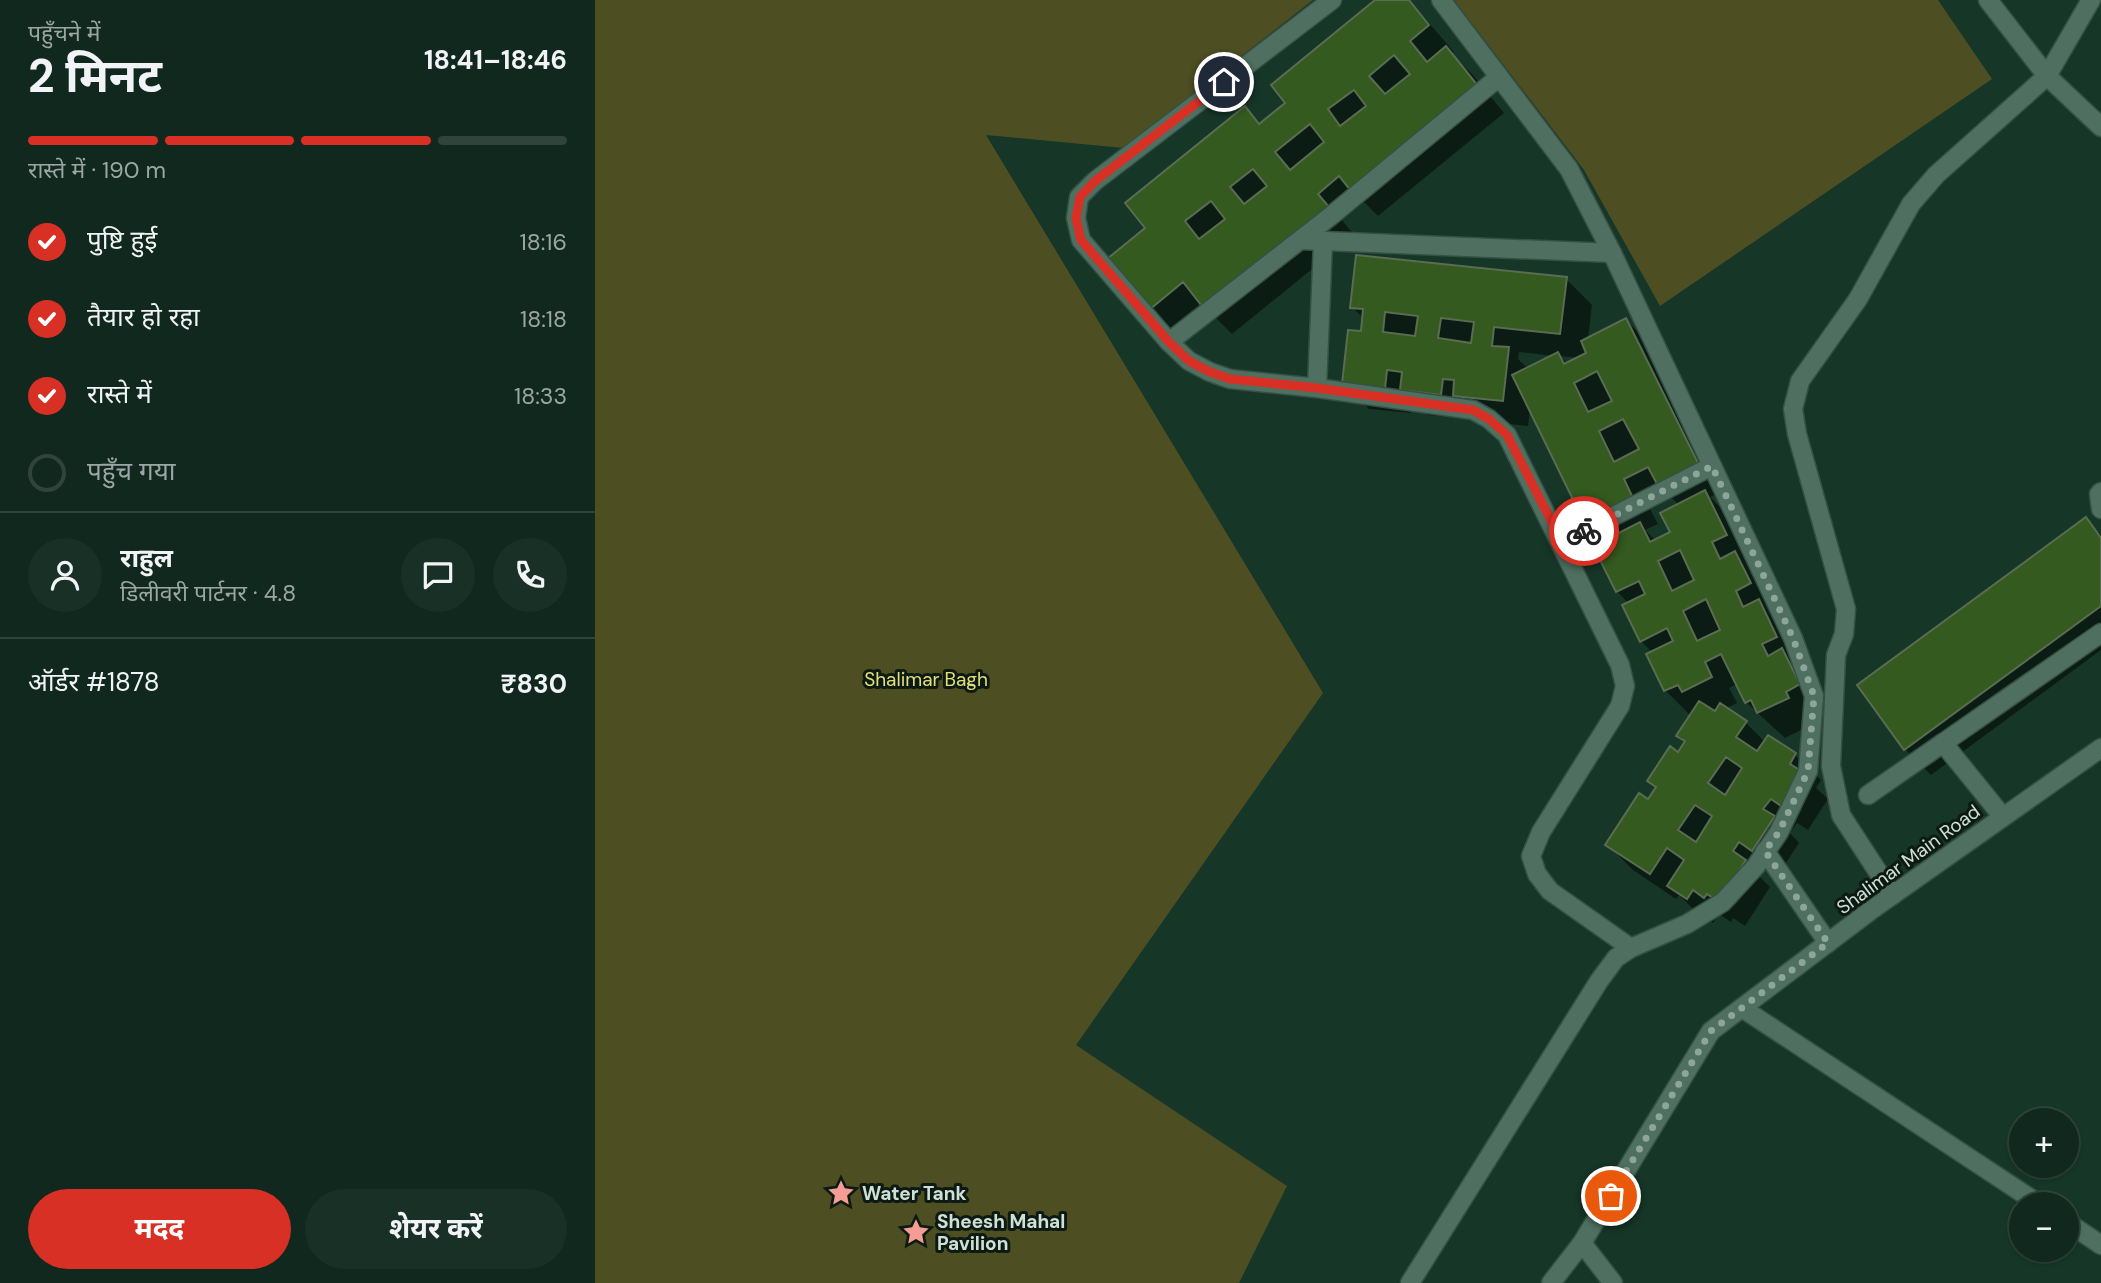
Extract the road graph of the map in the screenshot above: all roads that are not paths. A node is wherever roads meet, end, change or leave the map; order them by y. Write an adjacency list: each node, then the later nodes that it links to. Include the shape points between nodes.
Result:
1 (1332, 0): 11 (street, via 1080,197 1076,218 1081,240)
2 (1441, 0): 6 (street)
3 (1988, 0): 5 (street)
4 (2091, 0): 5 (street)
5 (2047, 76): 7 (street); 23 (street, via 1936,175 1912,204 1858,299 1800,381 1793,409 1846,609 1836,655 1832,766 1840,815)
6 (1499, 78): 8 (street); 10 (street, via 1569,169)
7 (2101, 127)
8 (1300, 240): 9 (street); 11 (street)
9 (1323, 241): 10 (street); 12 (street)
10 (1612, 253): 13 (street)
11 (1169, 342): 12 (street, via 1189,361 1230,379)
12 (1317, 388): 16 (street, via 1473,410 1489,419 1507,435)
13 (1712, 466): 16 (street); 22 (street, via 1793,638 1814,696 1808,771)
14 (2101, 492): 15 (street)
15 (2101, 509)
16 (1562, 542): 25 (street, via 1620,665 1625,686 1620,706 1541,832 1531,856 1550,891)
17 (2101, 633): 18 (street)
18 (1943, 743): 20 (street); 21 (street)
19 (2101, 748): 21 (street, Shalimar Main Road)
20 (1868, 795)
21 (2003, 817): 23 (street, Shalimar Main Road)
22 (1765, 851): 24 (street); 25 (street, via 1723,902)
23 (1892, 895): 24 (street, Shalimar Main Road)
24 (1828, 943): 26 (street, Shalimar Main Road)
25 (1631, 948): 31 (street, via 1616,958 1599,981)
26 (1742, 1008): 27 (street); 29 (street, Shalimar Main Road, via 1711,1031)
27 (2021, 1192)
28 (2079, 1230): 30 (street)
29 (1582, 1243): 32 (street, Shalimar Main Road); 33 (street)
30 (2101, 1245)
31 (1411, 1283)
32 (1552, 1283)
33 (1613, 1283)

